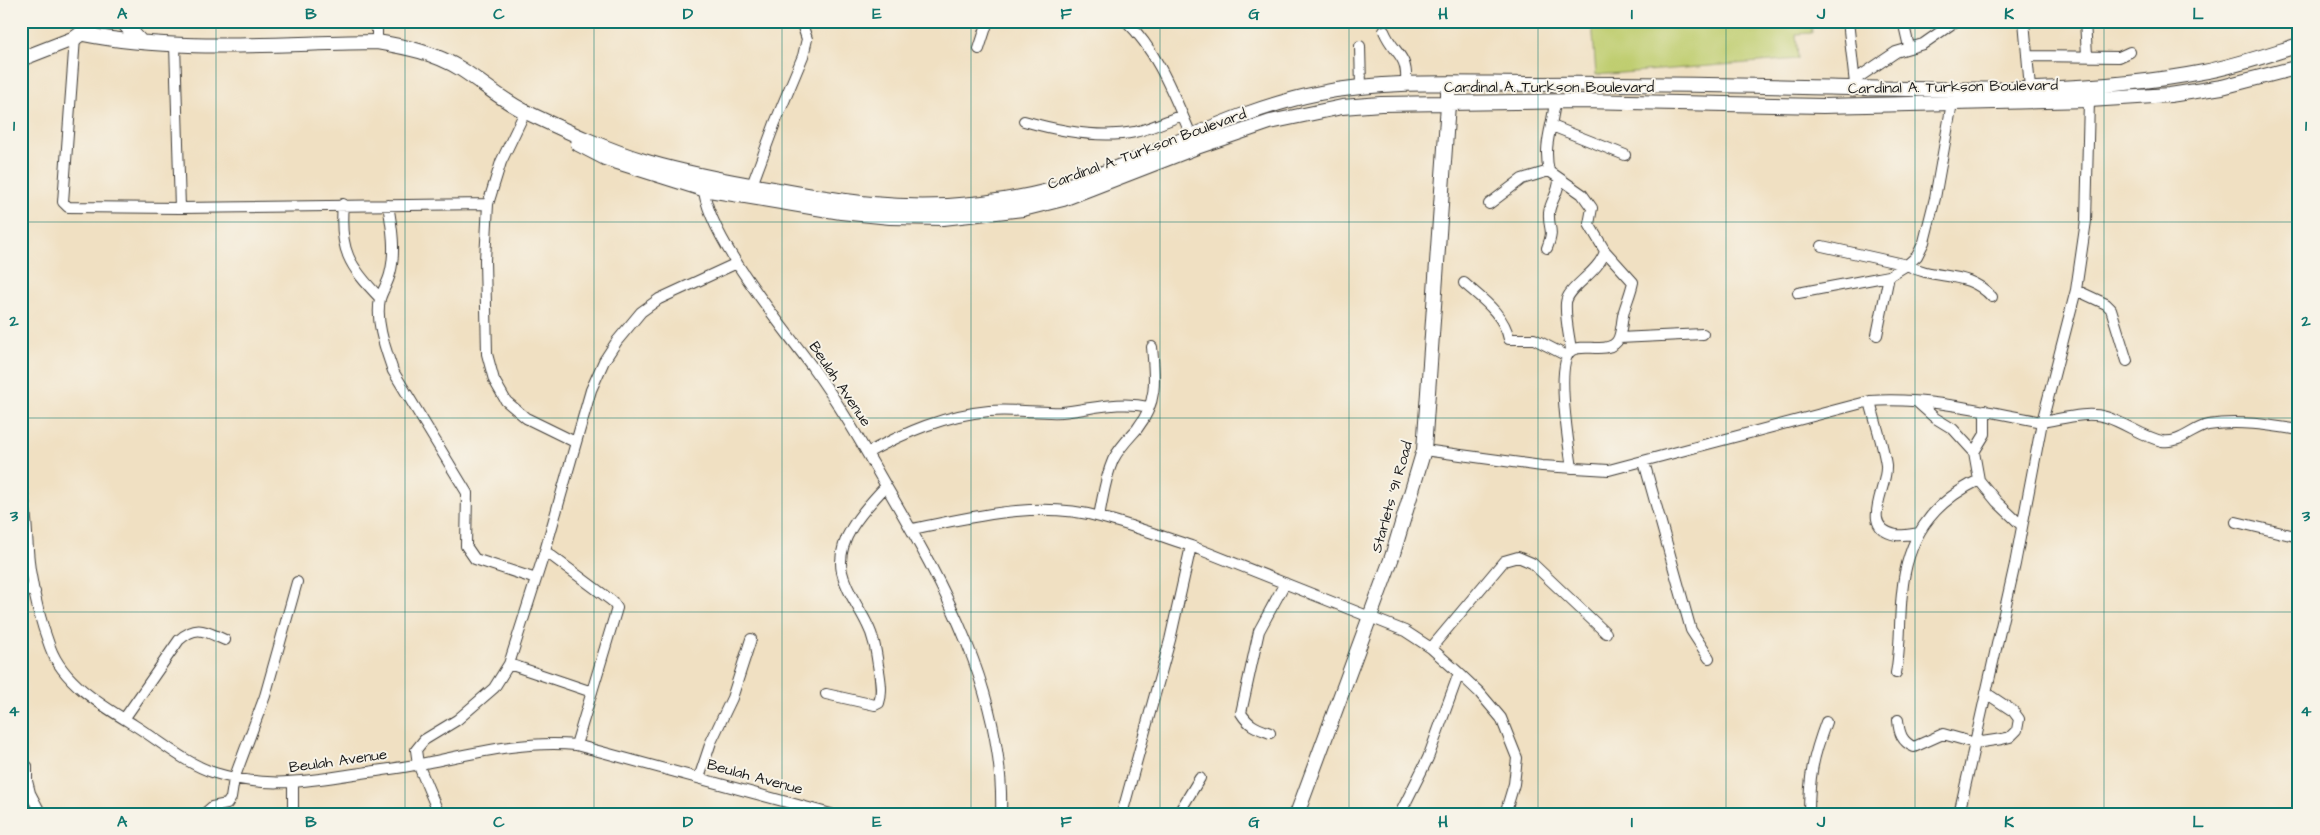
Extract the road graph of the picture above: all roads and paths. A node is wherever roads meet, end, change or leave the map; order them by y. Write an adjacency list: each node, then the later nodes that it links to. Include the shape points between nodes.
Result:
1 (98, 21): 13 (street)
2 (377, 21): 16 (street)
3 (801, 21): 51 (street, via 807,39 803,56)
4 (988, 21): 21 (street)
5 (1126, 21): 42 (street, via 1140,35 1153,56)
6 (1848, 21): 27 (street)
7 (1903, 21): 20 (street)
8 (1956, 21): 20 (street, via 1923,44)
9 (2024, 21): 24 (street)
10 (2085, 21): 23 (street)
11 (124, 23): 14 (street); 15 (street)
12 (1384, 31): 28 (street, via 1407,68)
13 (79, 36): 14 (street, Cardinal A. Turkson Boulevard); 25 (street); 56 (street, via 64,204 68,207)
14 (118, 40): 15 (street, Cardinal A. Turkson Boulevard)
15 (140, 41): 17 (street, Cardinal A. Turkson Boulevard)
16 (377, 42): 17 (street, Cardinal A. Turkson Boulevard); 41 (street, Cardinal A. Turkson Boulevard, via 430,53)
17 (175, 45): 56 (street)
18 (2299, 45): 33 (street, Cardinal A. Turkson Boulevard, via 2203,72 2120,85)
19 (1360, 46): 31 (street)
20 (1909, 47): 27 (street, via 1896,52)
21 (979, 49)
22 (2130, 52): 23 (street, via 2119,57)
23 (2087, 55): 24 (street)
24 (2027, 56): 33 (street)
25 (21, 59)
26 (2299, 67): 34 (street, Cardinal A. Turkson Boulevard, via 2222,87 2170,95)
27 (1855, 83): 32 (street, Cardinal A. Turkson Boulevard); 33 (street, Cardinal A. Turkson Boulevard, via 1952,91)
28 (1406, 84): 29 (street, Cardinal A. Turkson Boulevard); 31 (street, Cardinal A. Turkson Boulevard)
29 (1448, 84): 30 (street, Cardinal A. Turkson Boulevard); 38 (street, Starlets '91 Road)
30 (1580, 84): 32 (street, Cardinal A. Turkson Boulevard); 35 (street)
31 (1362, 87): 46 (street, Cardinal A. Turkson Boulevard, via 1306,96)
32 (1821, 88): 40 (street)
33 (2038, 92): 34 (street, Cardinal A. Turkson Boulevard); 37 (street, Cardinal A. Turkson Boulevard)
34 (2089, 100): 64 (street, via 2086,221)
35 (1581, 101): 36 (street, Cardinal A. Turkson Boulevard); 40 (street, Cardinal A. Turkson Boulevard)
36 (1555, 102): 39 (street, Cardinal A. Turkson Boulevard); 44 (street)
37 (1952, 103): 40 (street, Cardinal A. Turkson Boulevard); 61 (street, via 1924,242 1917,256)
38 (1448, 104): 39 (street, Cardinal A. Turkson Boulevard); 45 (street, Starlets '91 Road); 50 (street, Cardinal A. Turkson Boulevard, via 1342,107 1270,122 1063,200 985,215 890,217 841,212)
39 (1473, 104): 45 (street, via 1458,115)
40 (1823, 106)
41 (530, 114): 50 (street, Cardinal A. Turkson Boulevard, via 605,158); 53 (street, via 501,162)
42 (1182, 115): 43 (street, via 1147,129 1118,133 1078,133); 46 (street)
43 (1024, 121)
44 (1552, 126): 47 (street); 48 (street, via 1546,143)
45 (1446, 134): 81 (street, Starlets '91 Road)
46 (1191, 135): 51 (street, Cardinal A. Turkson Boulevard, via 1085,180 1041,192 960,205 920,207 835,201)
47 (1625, 155)
48 (1549, 171): 49 (street); 54 (street, via 1522,179)
49 (1559, 179): 58 (street, via 1558,194 1549,212 1553,234); 59 (street, via 1569,183 1588,202 1592,211 1588,224)
50 (703, 182): 51 (street, Cardinal A. Turkson Boulevard); 60 (street, Beulah Avenue, via 712,215)
51 (752, 185)
52 (342, 204): 55 (street); 56 (street); 67 (street, via 345,249 359,274)
53 (488, 204): 55 (street); 80 (street, via 485,313 487,354 494,380 506,401 526,418)
54 (1489, 204)
55 (388, 205): 67 (street, via 393,252 391,273)
56 (180, 208)
57 (1822, 246): 61 (street)
58 (1548, 248)
59 (1605, 251): 70 (street, via 1633,282); 72 (street, via 1598,265 1571,292 1566,302)
60 (737, 263): 80 (street, via 671,291 641,312 628,326 600,368); 83 (street, Beulah Avenue, via 813,368)
61 (1907, 265): 62 (street); 66 (street, via 1921,273 1955,276 1984,289)
62 (1888, 276): 65 (street); 69 (street)
63 (1464, 283): 72 (street, via 1501,318 1509,339 1534,339)
64 (2076, 290): 73 (street, via 2111,309); 78 (street)
65 (1798, 293)
66 (1992, 297)
67 (380, 298): 99 (street, via 382,333 394,371 467,493 466,546 469,554 475,559)
68 (1702, 334): 70 (street)
69 (1877, 335)
70 (1619, 338): 72 (street, via 1607,349 1580,348)
71 (1152, 348): 76 (street, via 1156,384)
72 (1569, 353): 85 (street, via 1562,390)
73 (2127, 361)
74 (1870, 401): 75 (street, via 1899,399); 84 (street); 93 (street, via 1886,466 1875,516 1880,527 1896,535)
75 (1917, 402): 77 (street); 82 (street, via 1953,429)
76 (1149, 407): 83 (street, via 1126,403 1065,411 1011,410 968,414 900,435); 89 (street, via 1106,476)
77 (1985, 410): 78 (street); 82 (street, via 1985,434)
78 (2042, 422): 79 (street, via 2084,415 2105,417 2164,441 2187,436 2205,425 2224,422); 91 (street)
79 (2299, 430)
80 (575, 442): 96 (street)
81 (1424, 450): 85 (street); 104 (street, Starlets '91 Road)
82 (1974, 452): 86 (street)
83 (867, 453): 88 (street, Beulah Avenue)
84 (1644, 462): 85 (street, via 1609,470); 109 (street, via 1691,630)
85 (1572, 468)
86 (1979, 480): 91 (street); 93 (street, via 1956,491 1931,514)
87 (21, 484): 97 (street, Beulah Avenue)
88 (886, 486): 92 (street, Beulah Avenue); 115 (street, via 853,526 841,559 848,589 868,624 875,644 881,699 875,705)
89 (1099, 516): 92 (street, via 1005,511); 95 (street)
90 (2236, 522): 94 (street)
91 (2022, 525): 114 (street)
92 (912, 529): 133 (street, Beulah Avenue, via 951,606 981,683 998,761)
93 (1919, 533): 112 (street, via 1904,574)
94 (2299, 537)
95 (1191, 546): 101 (street); 134 (street, via 1170,640)
96 (545, 551): 99 (street); 113 (street, via 617,608)
97 (30, 570): 98 (street); 103 (street, Beulah Avenue)
98 (21, 577)
99 (536, 579): 110 (street)
100 (297, 582): 124 (street, via 265,696)
101 (1286, 582): 104 (street); 119 (street, via 1259,631 1241,713 1247,723)
102 (21, 589): 103 (street)
103 (34, 592): 116 (street, Beulah Avenue, via 50,648 62,669 89,695)
104 (1370, 618): 108 (street, via 1406,631); 136 (street, Starlets '91 Road)
105 (1606, 633): 108 (street, via 1532,563 1518,557 1504,561)
106 (751, 639): 125 (street, via 732,698 711,742)
107 (224, 640): 116 (street, via 201,630 187,633)
108 (1431, 648): 111 (street)
109 (1709, 658)
110 (509, 664): 113 (street); 123 (street, via 494,688 457,720 420,744 416,750)
111 (1459, 673): 137 (street, via 1428,758); 138 (street, via 1502,718 1517,758 1514,784)
112 (1896, 673)
113 (592, 692): 121 (street)
114 (1986, 693): 120 (street); 120 (street, via 2013,711 2019,719 2017,730 2010,737)
115 (826, 694)
116 (124, 719): 124 (street, Beulah Avenue, via 184,757 212,772)
117 (1898, 720): 120 (street, via 1899,734 1914,746 1943,734)
118 (1826, 722): 139 (street, via 1813,758)
119 (1270, 733)
120 (1975, 743): 140 (street)
121 (576, 746): 123 (street, Beulah Avenue, via 542,743); 125 (street, Beulah Avenue)
122 (21, 761): 128 (street, via 27,766 30,793)
123 (418, 764): 127 (street, Beulah Avenue); 131 (street)
124 (234, 778): 127 (street, Beulah Avenue); 129 (street, via 229,801 223,806 212,807)
125 (699, 778): 132 (street, Beulah Avenue)
126 (1200, 778): 135 (street)
127 (293, 783): 130 (street)
128 (41, 814)
129 (204, 814)
130 (293, 814)
131 (439, 814)
132 (831, 814)
133 (1001, 814)
134 (1122, 814)
135 (1178, 814)
136 (1297, 814)
137 (1400, 814)
138 (1505, 814)
139 (1809, 814)
140 (1959, 814)

